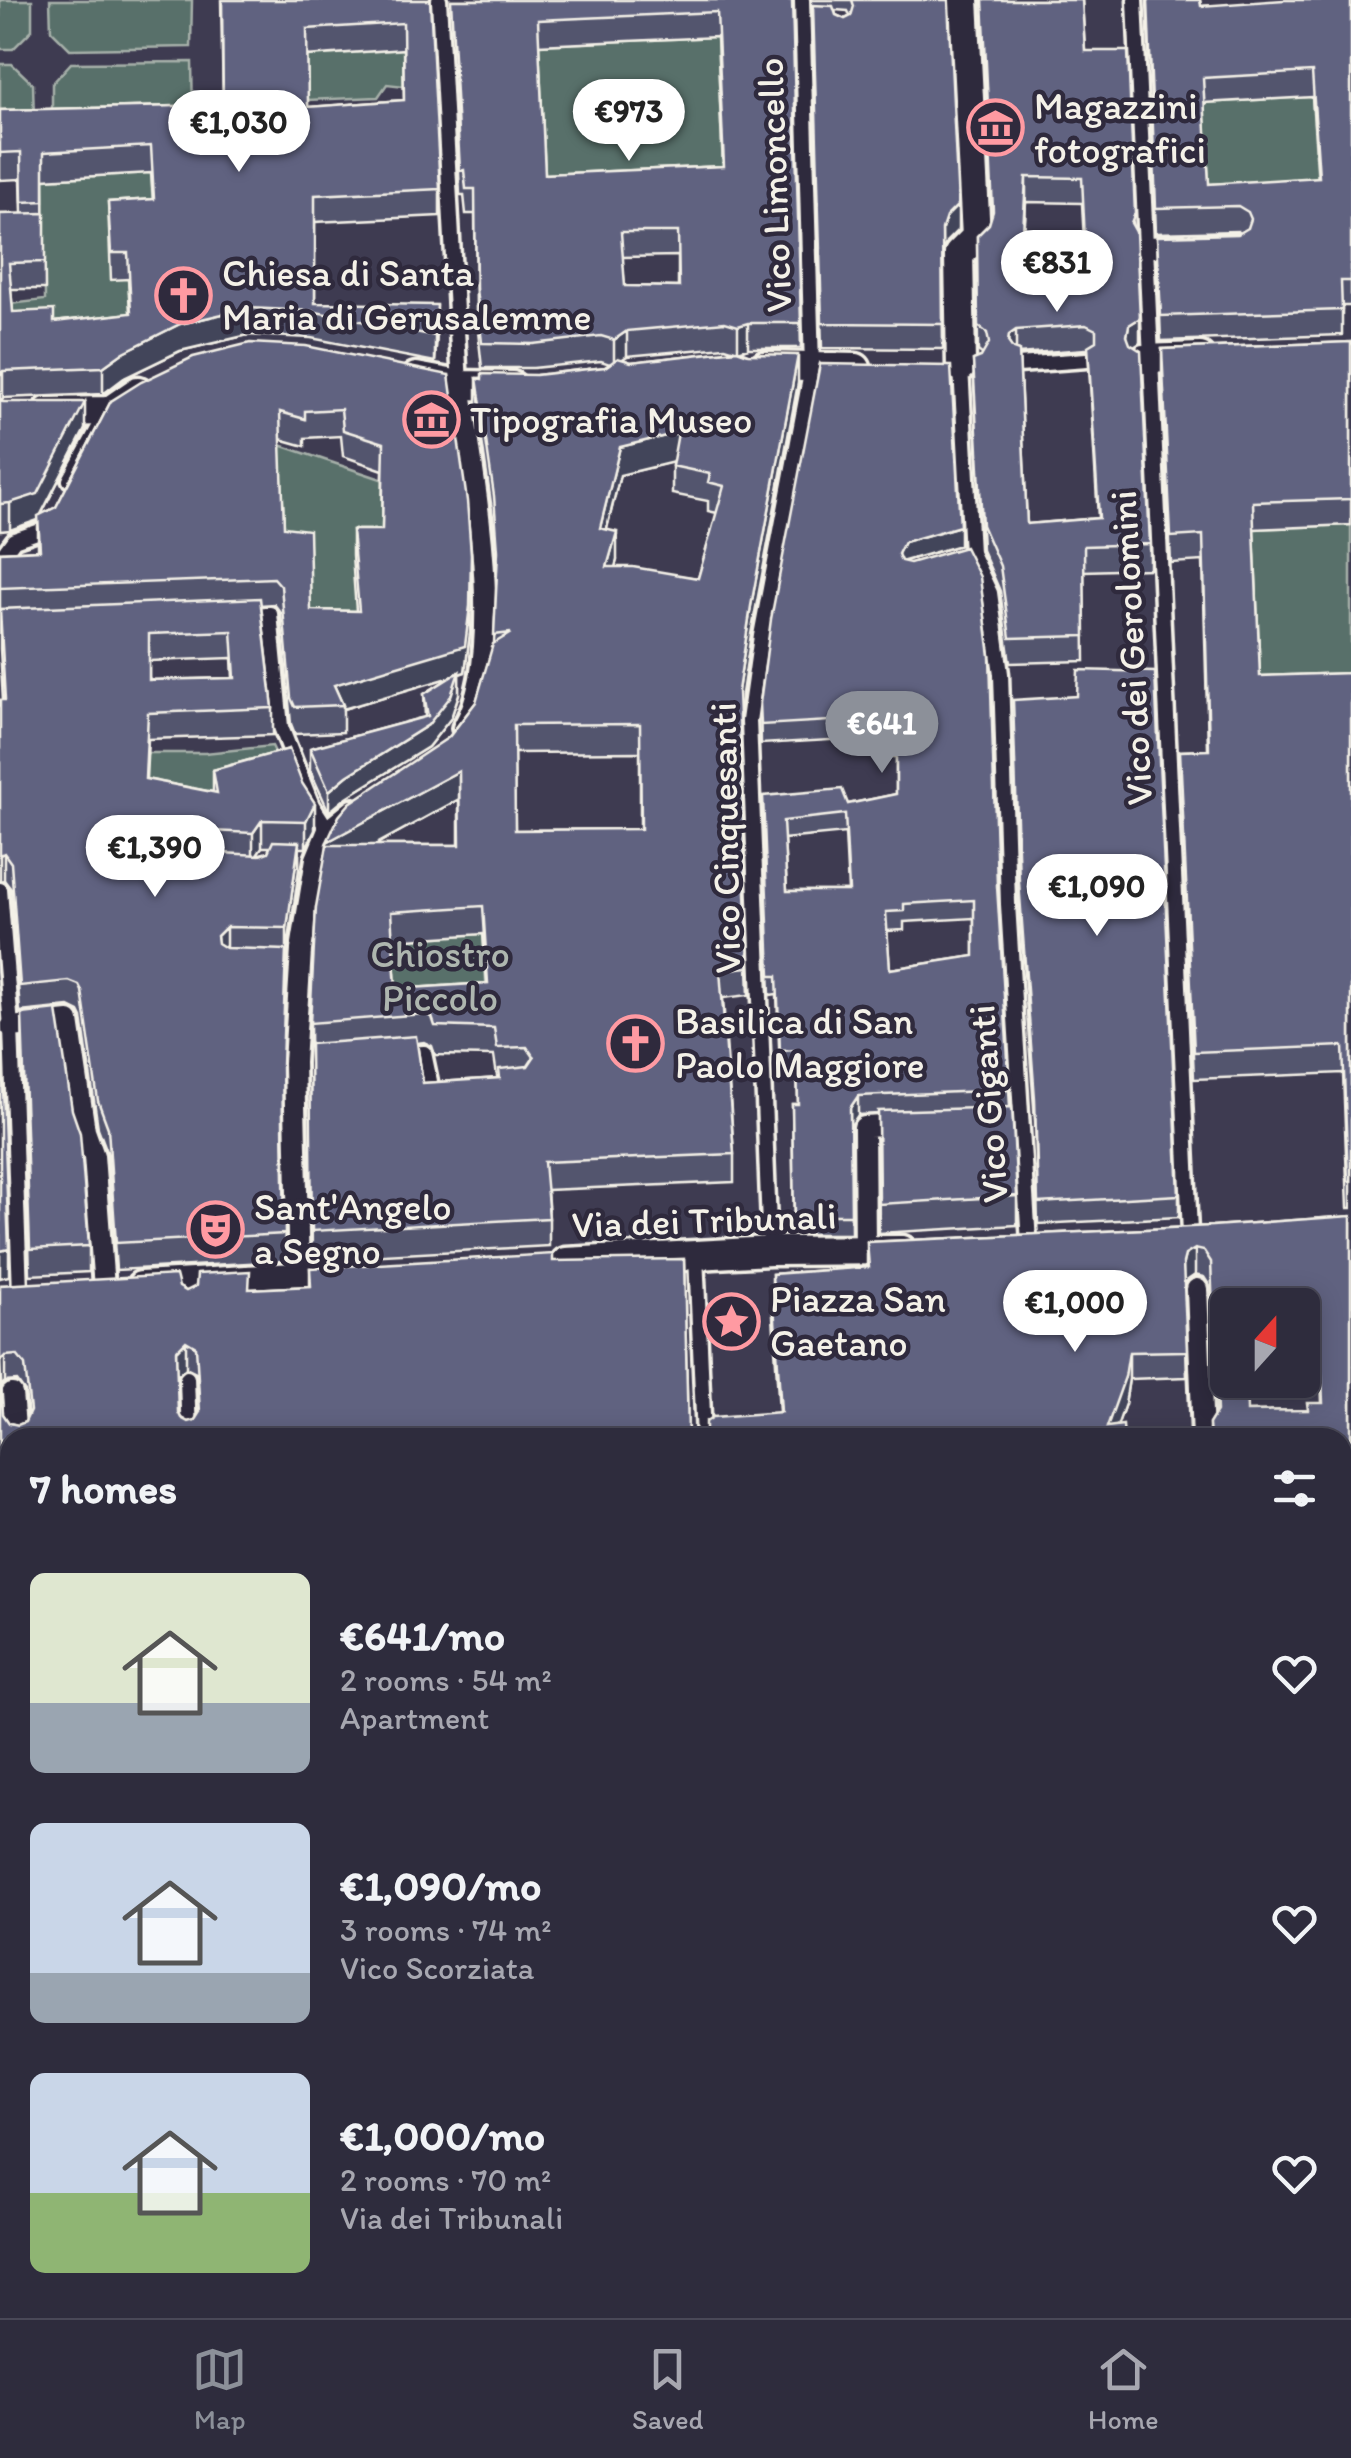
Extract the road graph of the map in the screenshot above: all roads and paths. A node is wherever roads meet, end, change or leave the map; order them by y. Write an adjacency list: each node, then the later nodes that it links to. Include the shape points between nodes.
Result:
1 (439, 0): 19 (lane)
2 (802, 0): 5 (lane, Vico Limoncello)
3 (964, 0): 14 (street, via 976,237 960,254)
4 (1136, 0): 8 (lane, Vico dei Gerolomini)
5 (802, 20): 6 (lane); 15 (lane, Vico Limoncello)
6 (822, 20)
7 (1200, 246): 8 (street)
8 (1145, 248): 10 (lane, Vico dei Gerolomini)
9 (1224, 356): 10 (street)
10 (1147, 359): 38 (lane, Vico dei Gerolomini)
11 (1087, 360): 13 (lane)
12 (748, 365): 15 (street)
13 (1018, 365)
14 (959, 367): 25 (lane)
15 (812, 368): 16 (street); 42 (lane, Vico Cinquesanti, via 749,721)
16 (886, 368)
17 (387, 371): 19 (street)
18 (160, 380): 21 (street)
19 (460, 385): 20 (street); 29 (street, via 484,562 484,657 470,715)
20 (534, 386)
21 (109, 411): 22 (street); 23 (lane)
22 (11, 413)
23 (62, 495)
24 (54, 512): 27 (lane, via 46,529 14,540)
25 (972, 553): 26 (lane); 40 (lane, Vico Giganti, via 990,592 1001,674)
26 (956, 558)
27 (0, 560)
28 (232, 616): 31 (lane, via 270,614 280,727)
29 (446, 749)
30 (369, 798): 31 (street)
31 (328, 830): 47 (street, via 307,858 291,966 304,1063)
32 (0, 890): 33 (lane)
33 (10, 1027): 48 (street, via 69,1022 94,1156); 50 (lane)
34 (387, 1056): 35 (lane, via 424,1053 432,1091)
35 (450, 1090)
36 (923, 1125): 43 (street, via 864,1126)
37 (1154, 1236): 38 (street)
38 (1198, 1236)
39 (1065, 1241): 40 (street)
40 (1020, 1244)
41 (938, 1248): 43 (street, Via dei Tribunali)
42 (770, 1252): 43 (street, Via dei Tribunali); 44 (street, Via dei Tribunali)
43 (865, 1252)
44 (696, 1255): 45 (street, Via dei Tribunali); 55 (lane)
45 (537, 1264)
46 (378, 1273): 47 (street)
47 (299, 1277): 48 (street, via 186,1290)
48 (104, 1288): 50 (street)
49 (1197, 1289): 56 (street)
50 (8, 1298)
51 (187, 1378): 54 (lane)
52 (12, 1394): 53 (street)
53 (15, 1428)
54 (189, 1428)
55 (704, 1428)
56 (1203, 1428)

